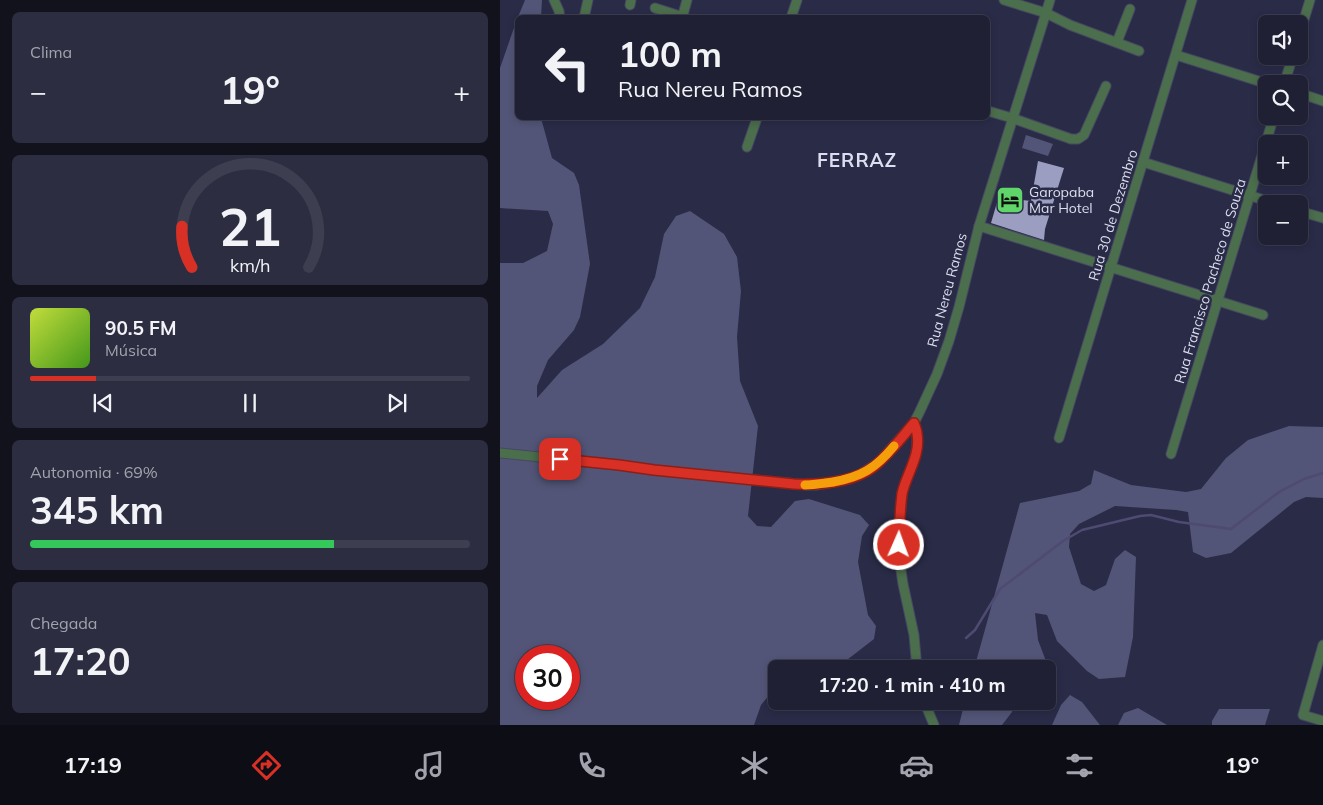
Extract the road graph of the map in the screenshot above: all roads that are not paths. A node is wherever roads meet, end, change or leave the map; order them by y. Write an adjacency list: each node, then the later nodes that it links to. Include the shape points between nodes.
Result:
1 (554, 0): 12 (street)
2 (588, 0): 13 (street)
3 (687, 0): 15 (street)
4 (797, 0): 16 (street)
5 (1004, 0): 11 (street)
6 (1050, 0): 11 (street, Rua Nereu Ramos)
7 (1192, 0): 20 (street, Rua 30 de Dezembro)
8 (1310, 0): 17 (street)
9 (656, 8): 14 (street)
10 (1130, 9): 18 (street)
11 (1046, 13): 18 (street); 26 (street, Rua Nereu Ramos)
12 (560, 15)
13 (585, 15)
14 (678, 15)
15 (684, 15)
16 (792, 15)
17 (1305, 15)
18 (1117, 42): 19 (street)
19 (1139, 50)
20 (1176, 55): 21 (street); 30 (street, Rua 30 de Dezembro)
21 (1258, 81)
22 (1106, 86): 26 (street, via 1089,127 1078,139)
23 (1308, 96): 24 (street)
24 (1323, 101)
25 (990, 112): 26 (street)
26 (1012, 118): 35 (street, Rua Nereu Ramos)
27 (756, 120): 29 (street)
28 (1271, 125): 31 (street, Rua Francisco Pacheco de Souza)
29 (747, 147)
30 (1143, 162): 31 (street); 36 (street, Rua 30 de Dezembro)
31 (1250, 196): 32 (street); 37 (street, Rua Francisco Pacheco de Souza)
32 (1258, 198)
33 (1308, 214): 34 (street)
34 (1323, 218)
35 (979, 226): 36 (street); 39 (street, Rua Nereu Ramos, via 949,341)
36 (1111, 268): 37 (street); 40 (street, Rua 30 de Dezembro)
37 (1218, 301): 38 (street); 42 (street, Rua Francisco Pacheco de Souza)
38 (1263, 315)
39 (914, 423): 41 (street, Rua Nereu Ramos, via 872,468 849,479 816,485); 44 (street, via 917,447 902,494 899,557)
40 (1059, 438)
41 (500, 453)
42 (1171, 454)
43 (1323, 645): 46 (street, via 1303,715)
44 (916, 660)
45 (928, 710): 47 (street)
46 (1323, 721)
47 (934, 725)

